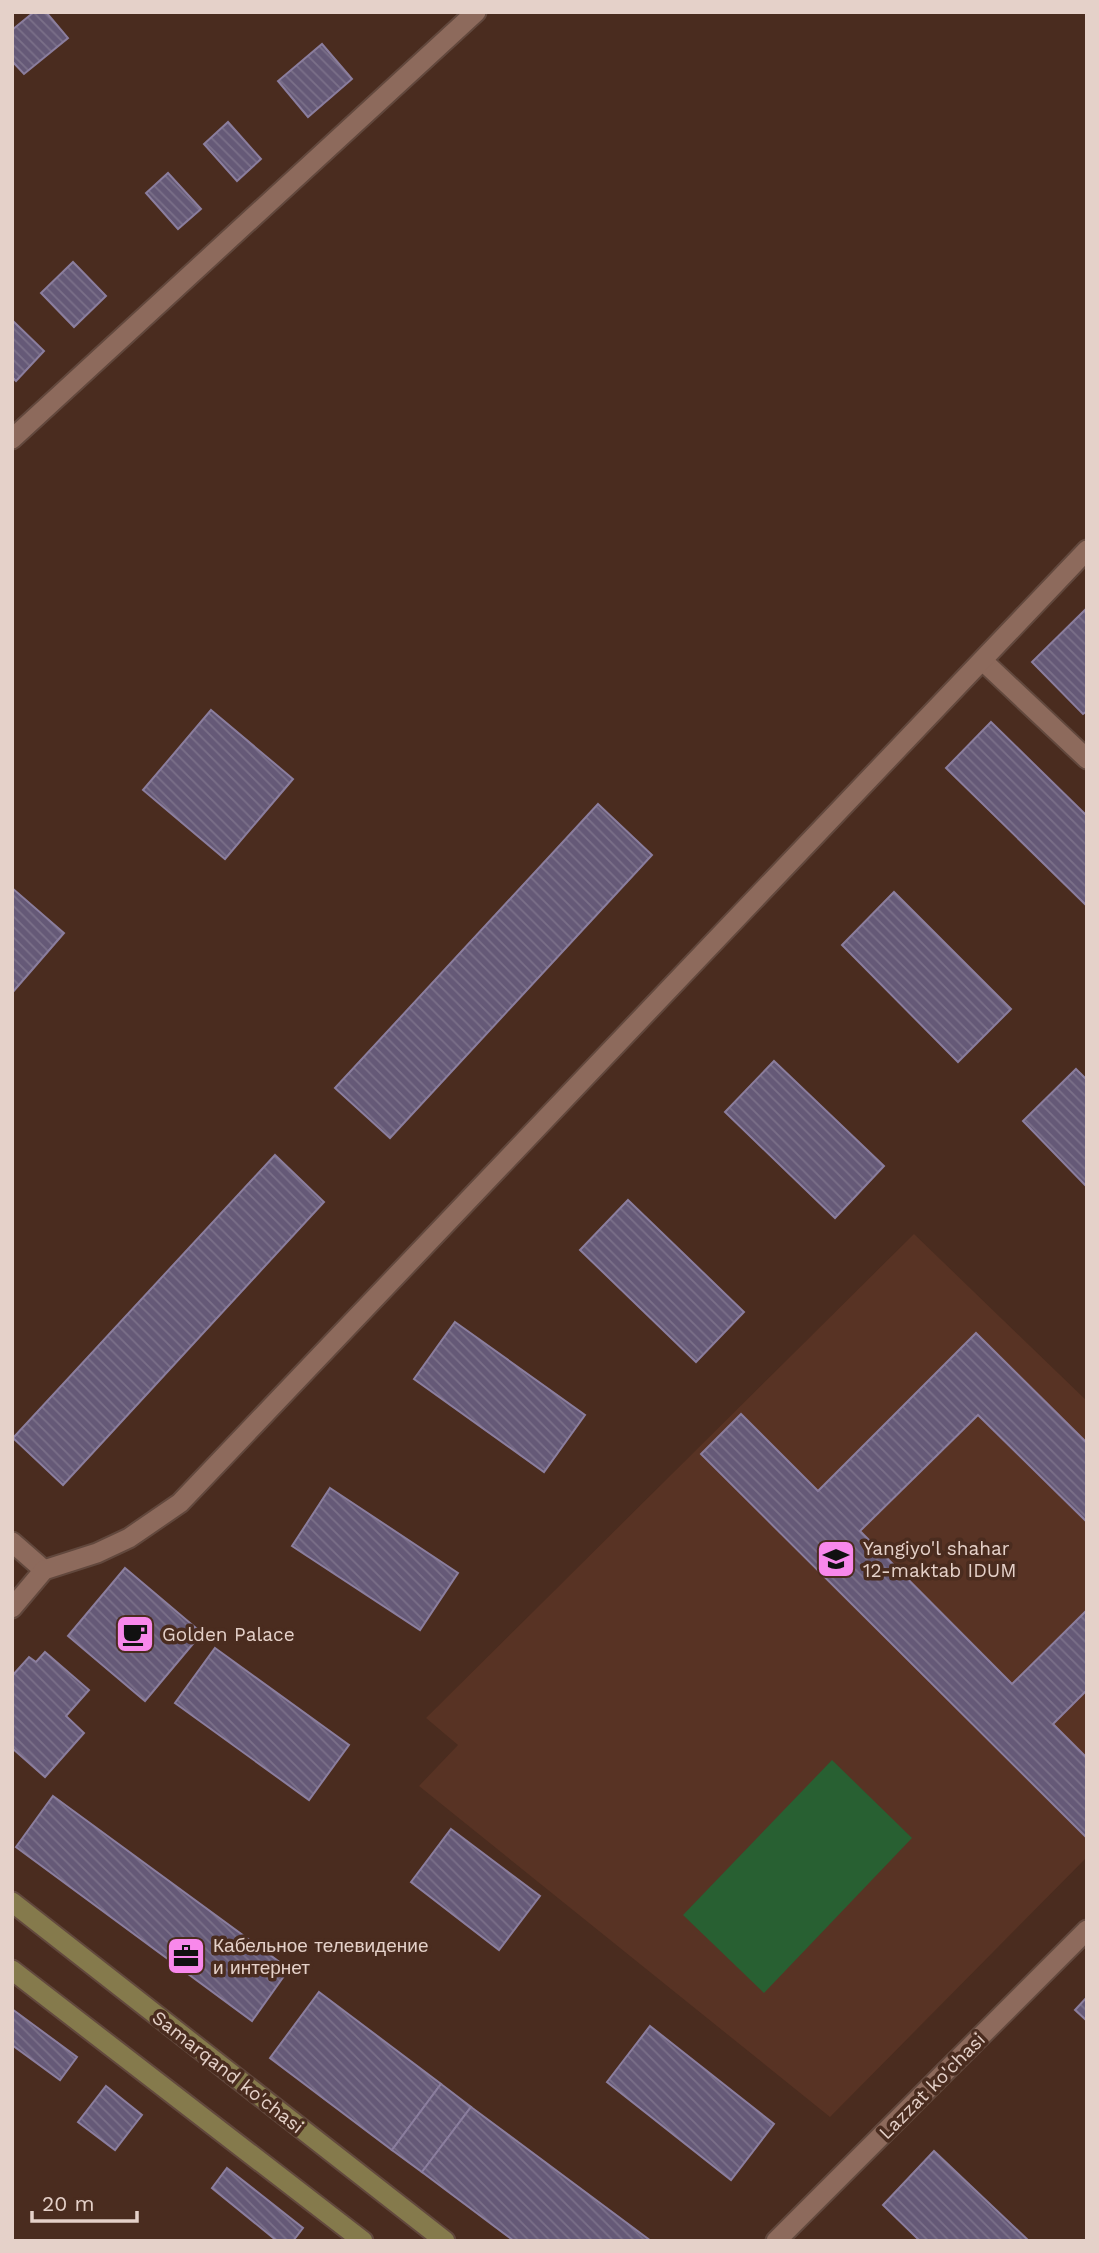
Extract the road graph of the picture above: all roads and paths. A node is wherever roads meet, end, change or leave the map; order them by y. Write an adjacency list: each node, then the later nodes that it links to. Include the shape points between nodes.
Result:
1 (476, 12): 2 (street)
2 (12, 439)
3 (1087, 550): 4 (street)
4 (983, 661): 5 (street); 7 (street, via 180,1503 128,1538)
5 (1087, 759)
6 (12, 1542): 7 (street)
7 (44, 1570): 8 (street)
8 (12, 1608)
9 (12, 1902): 13 (main road, Samarqand ko'chasi)
10 (1087, 1930): 14 (street, Lazzat ko'chasi)
11 (12, 1970): 12 (main road)
12 (363, 2241)
13 (445, 2241)
14 (776, 2241)

